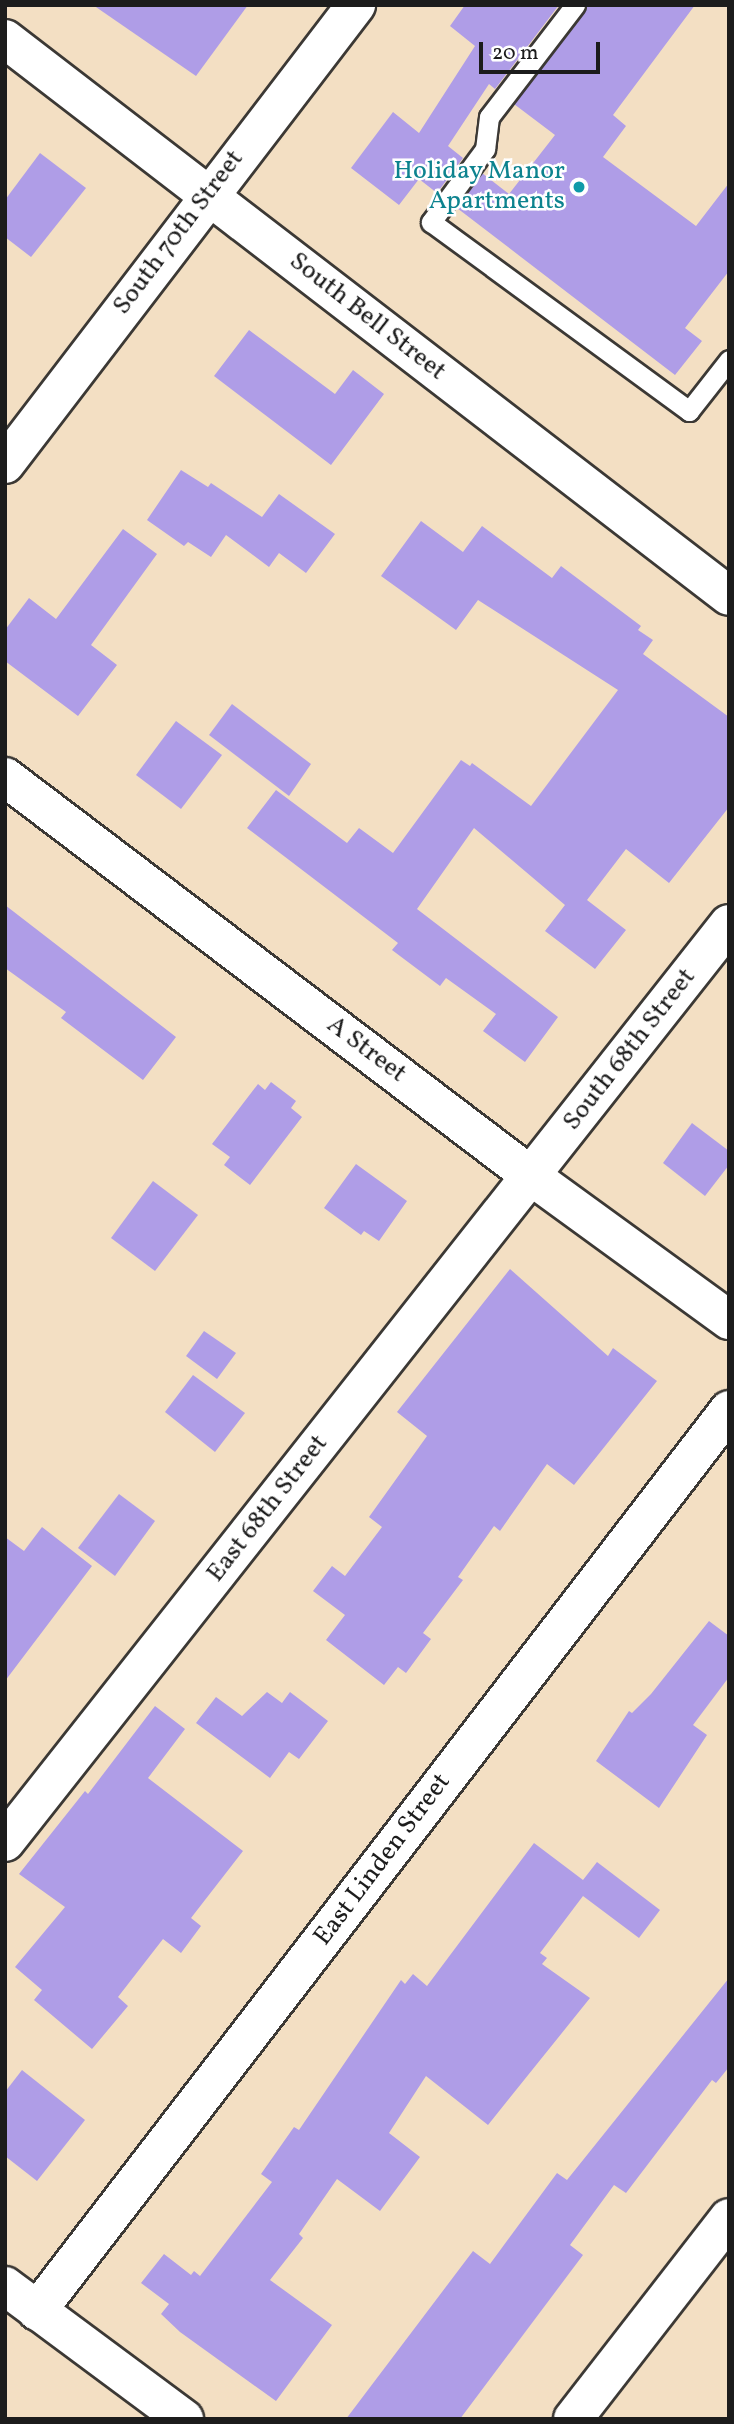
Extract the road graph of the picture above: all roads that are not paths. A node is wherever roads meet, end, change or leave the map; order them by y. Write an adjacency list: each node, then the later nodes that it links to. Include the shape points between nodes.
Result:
1 (356, 5): 4 (street, South 70th Street)
2 (575, 5): 5 (lane, via 489,117 485,149 431,222 689,411)
3 (5, 39): 4 (street, South Bell Street)
4 (208, 195): 6 (street, South 70th Street); 7 (street, South Bell Street)
5 (729, 360)
6 (5, 464)
7 (729, 596)
8 (5, 776): 10 (street, A Street)
9 (723, 943): 10 (street, South 68th Street)
10 (531, 1176): 11 (street, A Street); 13 (street, East 68th Street)
11 (729, 1320)
12 (729, 1409): 16 (street, East Linden Street)
13 (5, 1842)
14 (729, 2218): 18 (street)
15 (5, 2286): 16 (street)
16 (37, 2311): 17 (street)
17 (184, 2419)
18 (573, 2419)

